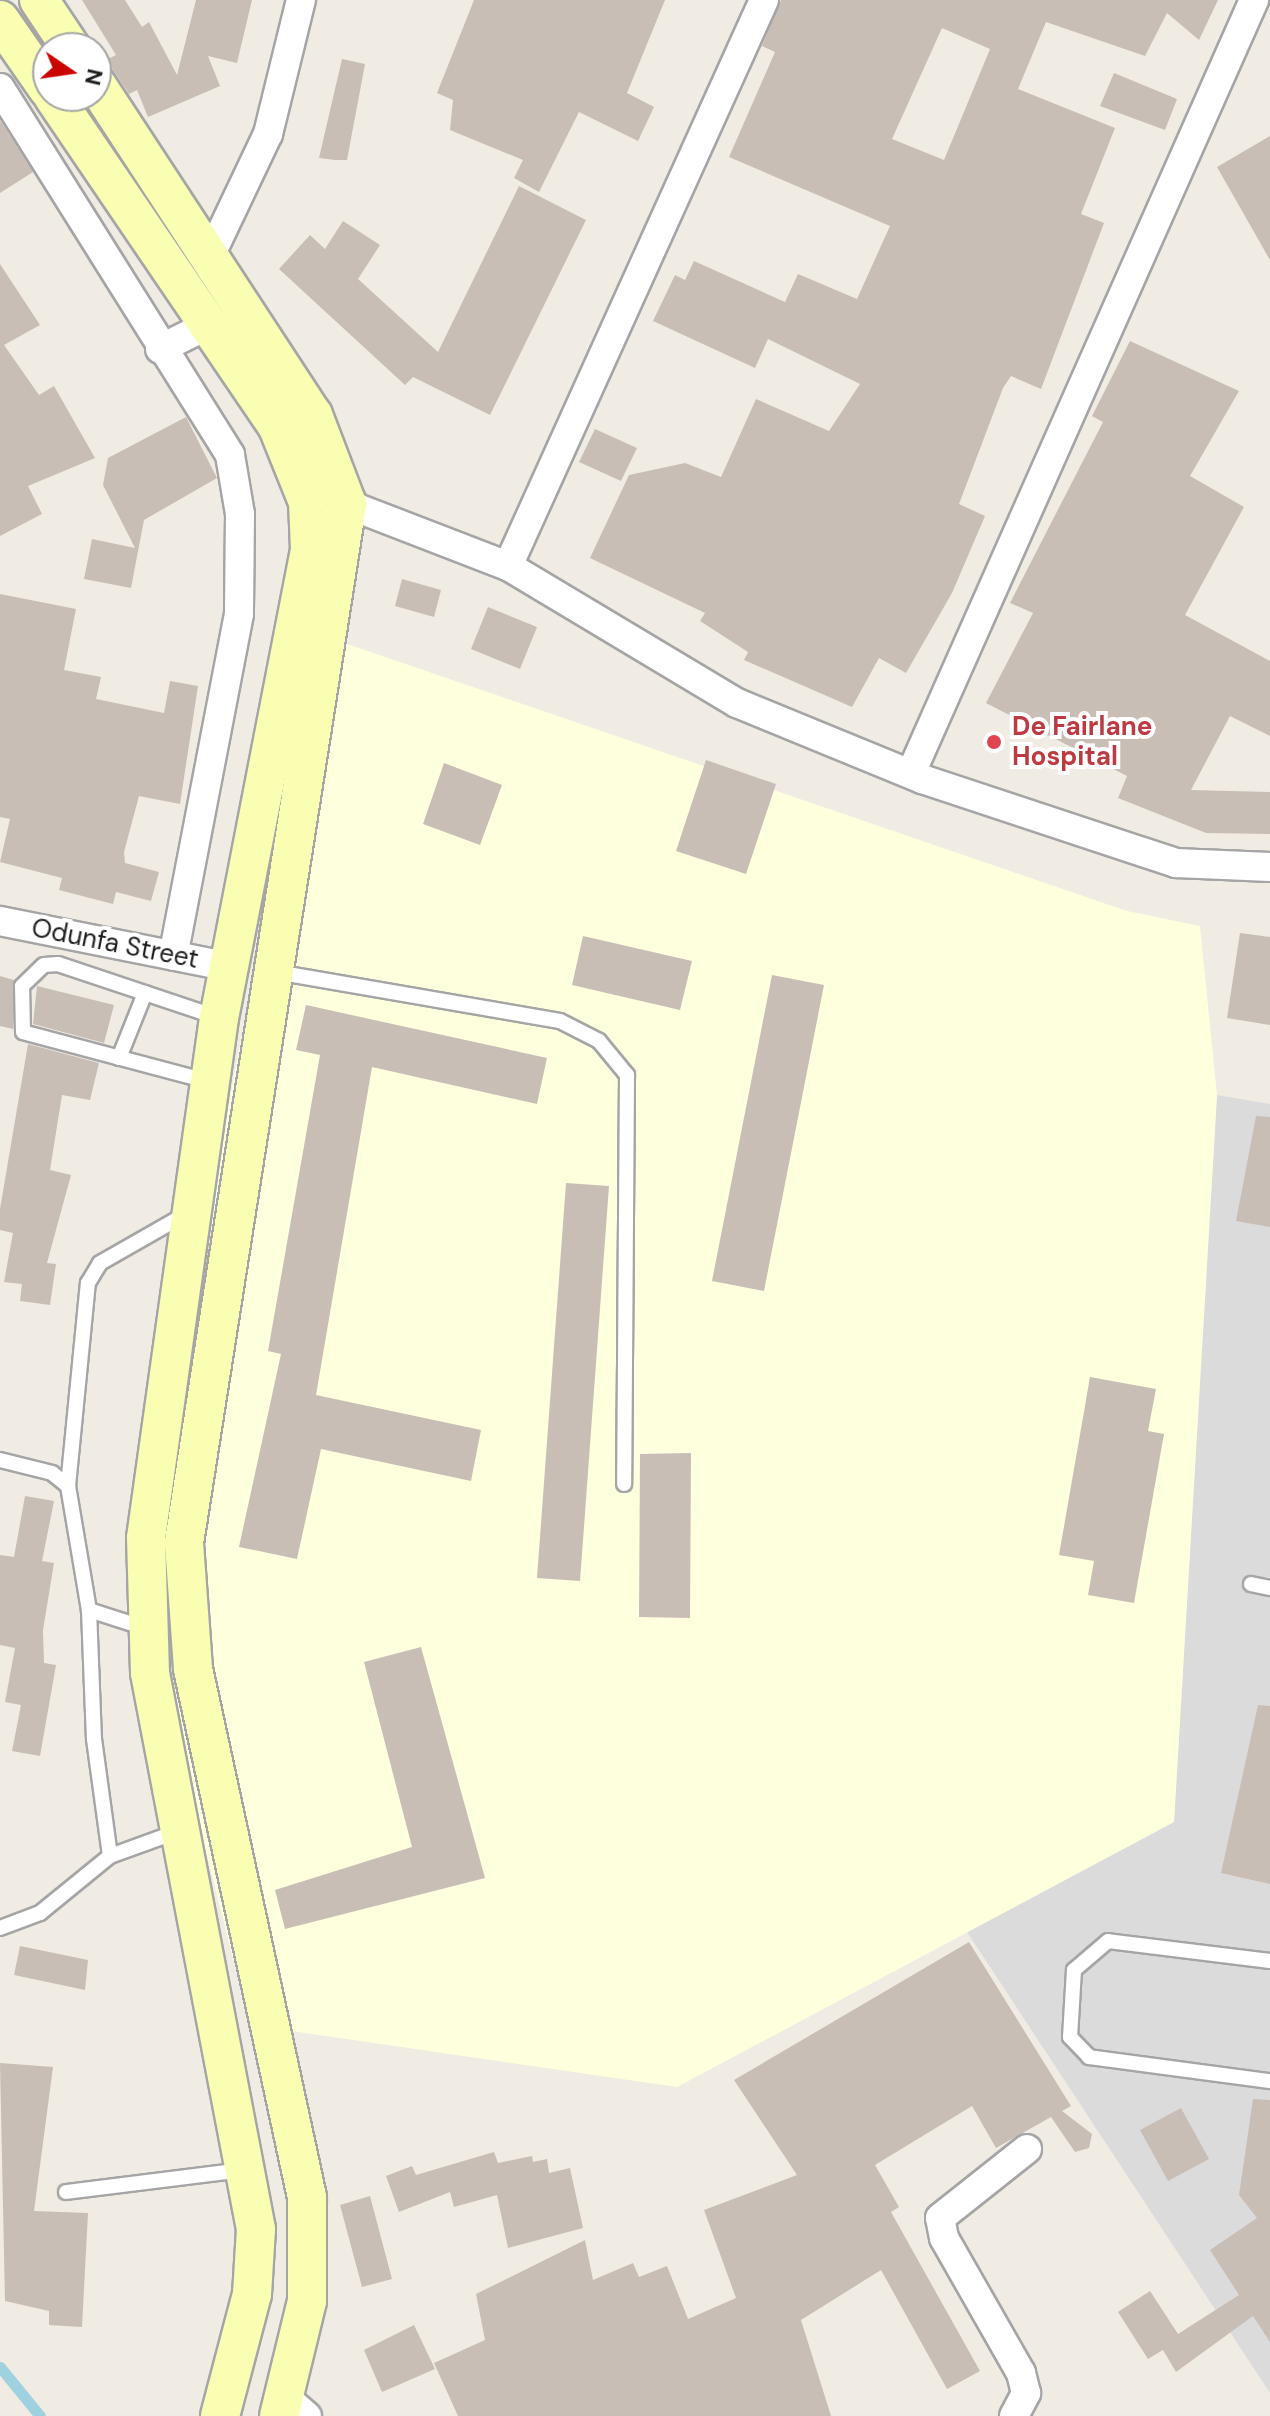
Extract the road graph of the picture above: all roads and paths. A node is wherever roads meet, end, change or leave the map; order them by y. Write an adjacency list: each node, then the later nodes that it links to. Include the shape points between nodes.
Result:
1 (39, 0): 6 (main road)
2 (301, 0): 11 (street, via 268,134)
3 (764, 0): 15 (street)
4 (1254, 0): 16 (street, via 911,773)
5 (1, 26): 7 (main road)
6 (60, 32)
7 (32, 68)
8 (0, 88): 13 (street)
9 (112, 108): 11 (main road)
10 (64, 112): 12 (main road)
11 (211, 254): 14 (main road, via 313,415)
12 (212, 323): 13 (street); 20 (main road, via 298,464 310,550)
13 (160, 349): 19 (street, via 230,455 240,514 239,614)
14 (347, 504): 15 (street); 21 (main road)
15 (508, 566): 16 (street, via 737,703)
16 (922, 779): 17 (street, via 1176,863)
17 (1270, 867)
18 (0, 921): 19 (street, Odunfa Street)
19 (173, 956): 20 (street, Odunfa Street)
20 (230, 967): 23 (main road)
21 (272, 971): 28 (lane, via 560,1021 599,1041 627,1075); 42 (main road, via 184,1543 193,1669 307,2197 307,2301)
22 (145, 993): 23 (lane); 24 (lane); 24 (lane, via 58,964 44,965 22,986 23,1032)
23 (219, 1018): 25 (main road)
24 (119, 1058): 25 (lane)
25 (209, 1081): 26 (main road)
26 (193, 1210): 29 (lane, via 100,1263 88,1283); 33 (main road, via 146,1538)
27 (0, 1460): 29 (lane, via 52,1473)
28 (624, 1484)
29 (68, 1486): 32 (lane)
30 (1251, 1584): 31 (lane)
31 (1270, 1588)
32 (89, 1610): 33 (lane); 35 (lane, via 94,1739)
33 (149, 1629): 34 (main road, via 150,1673)
34 (183, 1829): 35 (lane); 40 (main road)
35 (110, 1856): 36 (lane, via 40,1913)
36 (0, 1928)
37 (1270, 1961): 38 (lane, via 1108,1941 1074,1970 1070,2037 1089,2057)
38 (1270, 2081)
39 (1027, 2149): 44 (street, via 940,2218 944,2238 1021,2373 1026,2393)
40 (247, 2170): 41 (lane); 43 (main road, via 256,2229 252,2294)
41 (66, 2192)
42 (290, 2410)
43 (220, 2416)
44 (1014, 2416)

